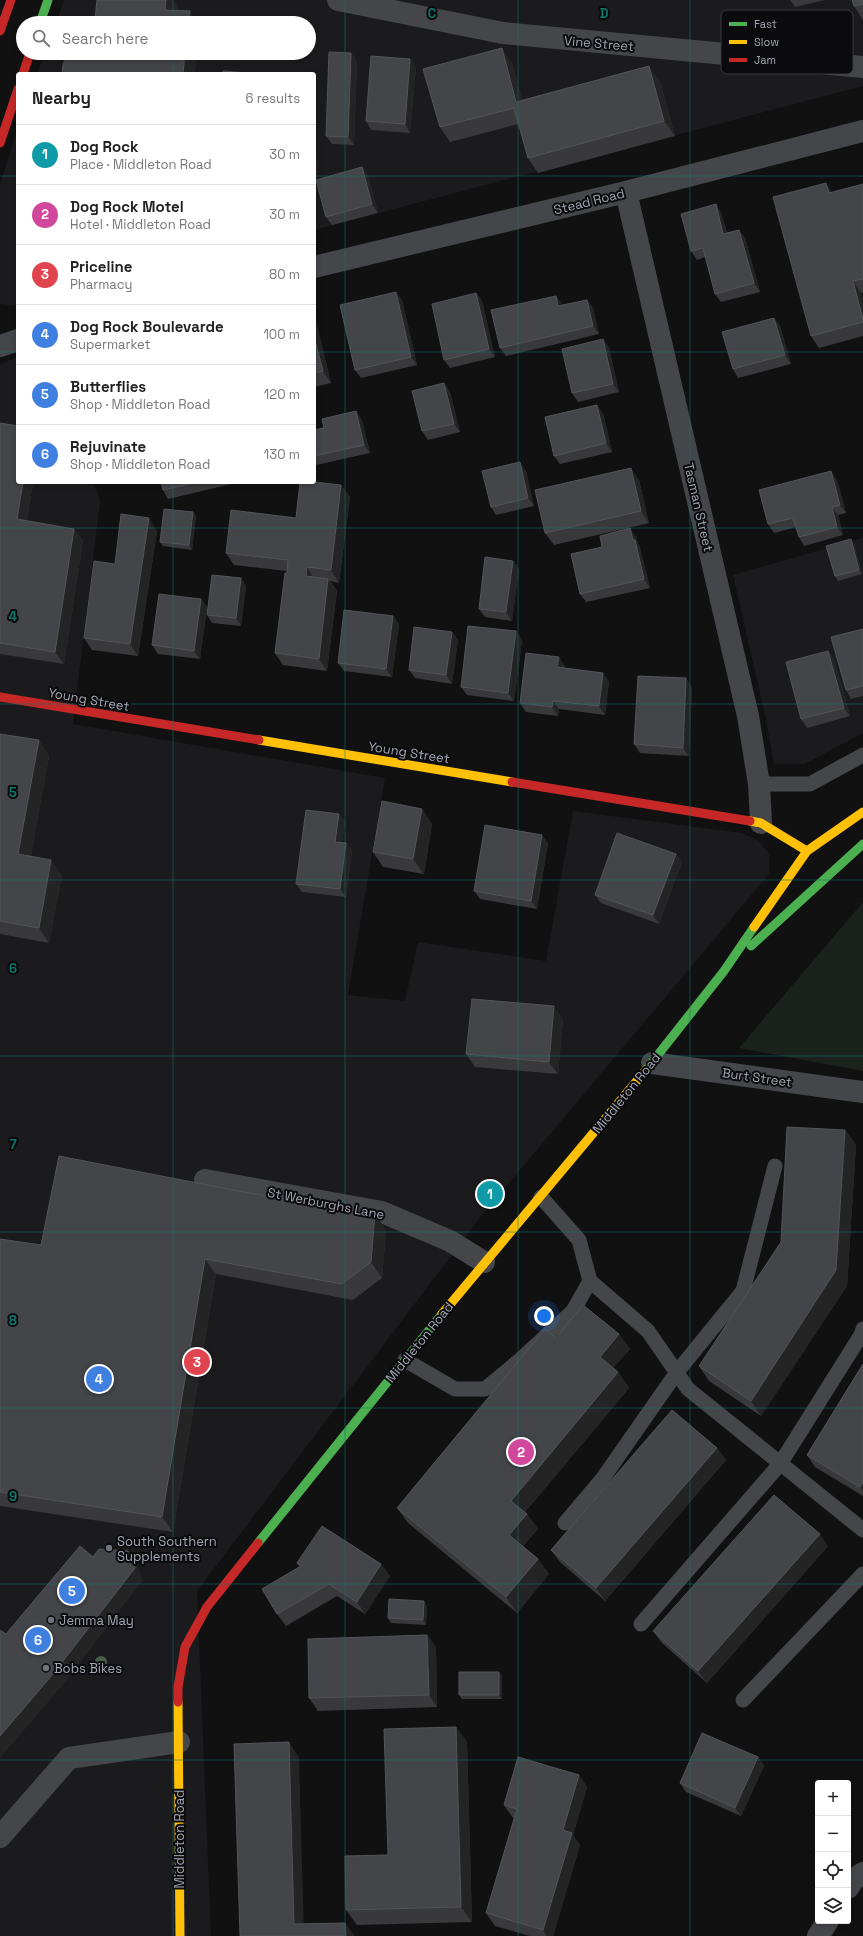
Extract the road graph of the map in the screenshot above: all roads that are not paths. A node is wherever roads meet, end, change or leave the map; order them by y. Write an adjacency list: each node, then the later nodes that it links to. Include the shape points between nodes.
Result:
1 (11, 0): 5 (main road)
2 (48, 0): 4 (main road)
3 (338, 0): 6 (street, Vine Street, via 504,34)
4 (42, 16)
5 (0, 31)
6 (721, 55)
7 (28, 60): 10 (main road)
8 (853, 67): 9 (street, Vine Street)
9 (863, 68)
10 (24, 72)
11 (16, 95): 13 (main road)
12 (863, 131): 14 (street, Stead Road)
13 (0, 142)
14 (626, 192): 15 (street, Stead Road); 20 (street, Tasman Street, via 748,716)
15 (316, 268)
16 (16, 341): 17 (street)
17 (0, 346)
18 (0, 697): 22 (main road, Young Street)
19 (863, 755): 20 (lane, via 810,784)
20 (759, 784): 22 (street, Tasman Street)
21 (863, 812): 24 (main road, Middleton Road)
22 (761, 823): 24 (main road, Young Street)
23 (863, 844): 25 (main road, Middleton Road)
24 (807, 851): 25 (main road, Middleton Road)
25 (724, 971): 26 (main road, Middleton Road)
26 (652, 1062): 27 (street, Burt Street); 30 (main road, Middleton Road)
27 (863, 1092)
28 (775, 1166): 35 (lane, via 744,1291)
29 (205, 1180): 31 (street, St Werburghs Lane, via 382,1212 450,1241)
30 (541, 1197): 31 (main road, Middleton Road); 32 (lane, via 580,1240)
31 (484, 1262): 34 (main road, Middleton Road)
32 (590, 1281): 34 (lane, via 573,1311 485,1389 455,1389); 35 (lane, via 648,1330)
33 (863, 1329): 36 (lane)
34 (405, 1360): 42 (main road, Middleton Road, via 207,1607 185,1648 178,1687)
35 (677, 1372): 36 (lane, via 688,1389); 37 (lane, via 603,1478)
36 (780, 1464): 38 (lane); 40 (lane)
37 (564, 1523)
38 (863, 1530)
39 (863, 1574): 41 (lane)
40 (641, 1624)
41 (744, 1700)
42 (179, 1742): 43 (street, via 69,1758); 47 (main road, Middleton Road)
43 (0, 1837)
44 (863, 1873): 45 (street)
45 (851, 1884)
46 (826, 1924): 48 (street)
47 (180, 1936)
48 (818, 1936)

